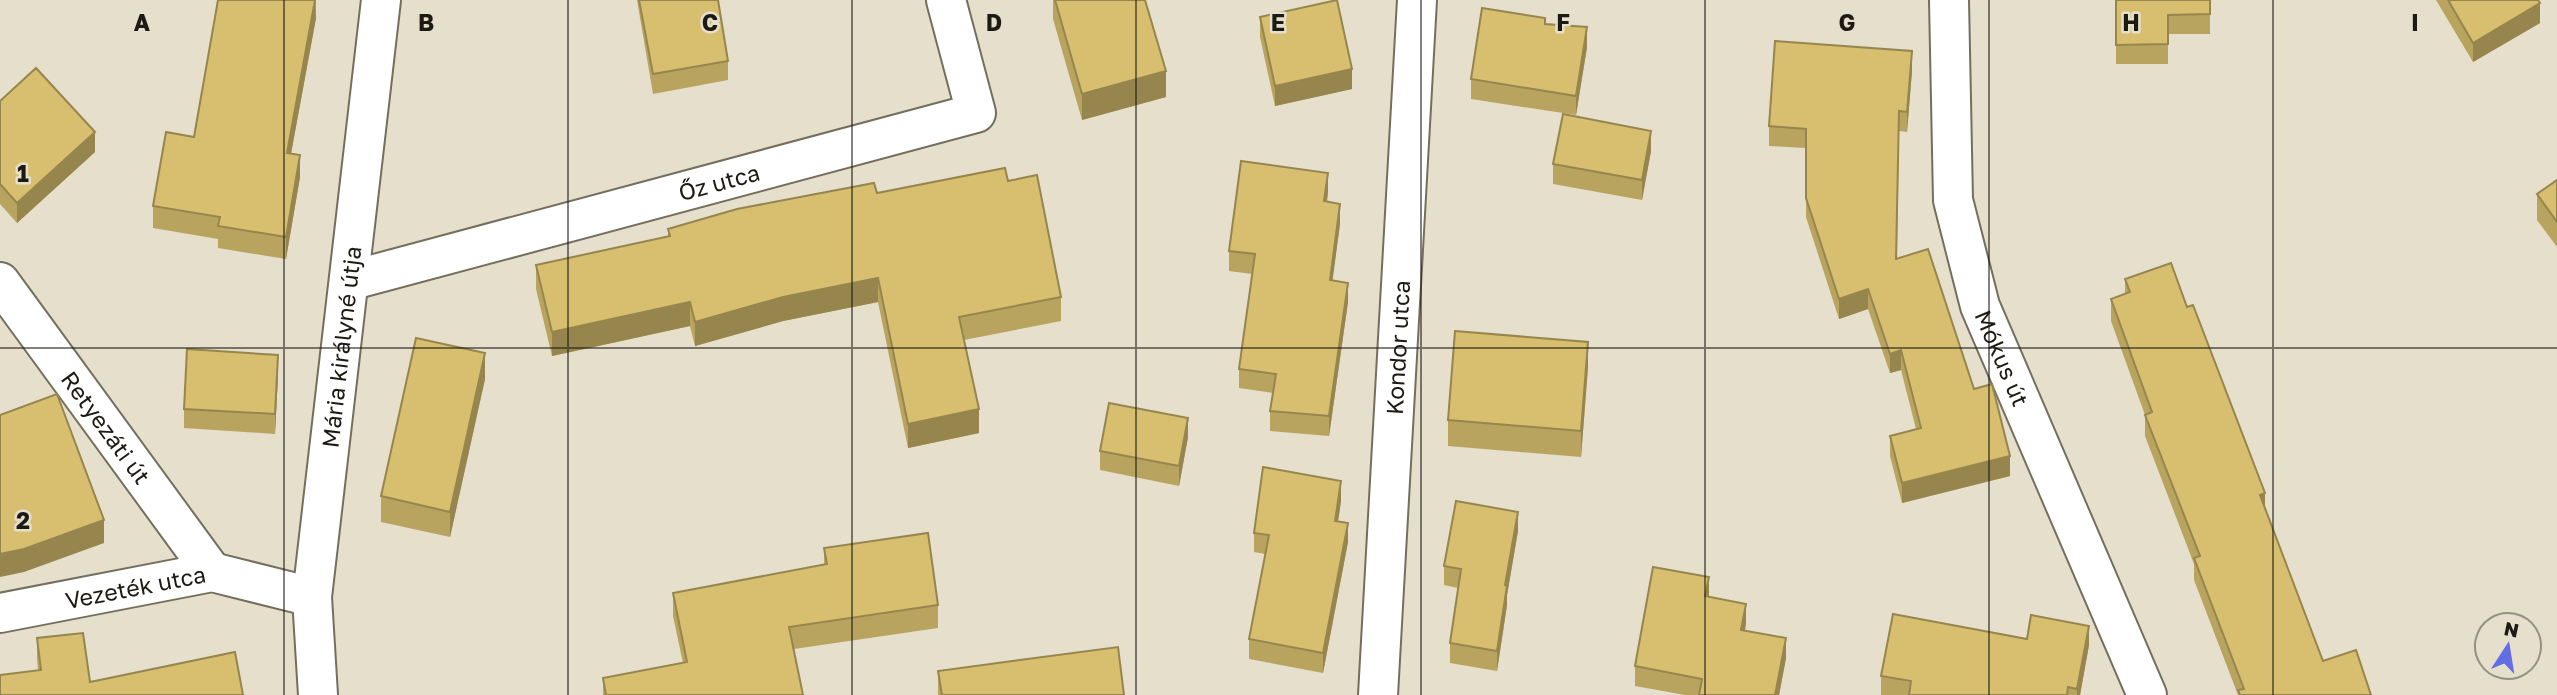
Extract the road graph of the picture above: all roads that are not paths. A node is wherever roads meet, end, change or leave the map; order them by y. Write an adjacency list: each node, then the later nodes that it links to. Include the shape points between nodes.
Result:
1 (381, 0): 5 (street, Mária királyné útja)
2 (946, 0): 5 (street, Őz utca, via 976,113)
3 (1417, 0): 11 (street, Kondor utca)
4 (1949, 0): 12 (street, Mókus út, via 1953,200 1980,306)
5 (349, 281): 8 (street, Mária királyné útja)
6 (0, 282): 7 (street, Retyezáti út)
7 (212, 572): 8 (street, Vezeték utca); 9 (street, Vezeték utca)
8 (312, 597): 10 (street, Mária királyné útja)
9 (0, 613)
10 (317, 695)
11 (1378, 695)
12 (2147, 695)

